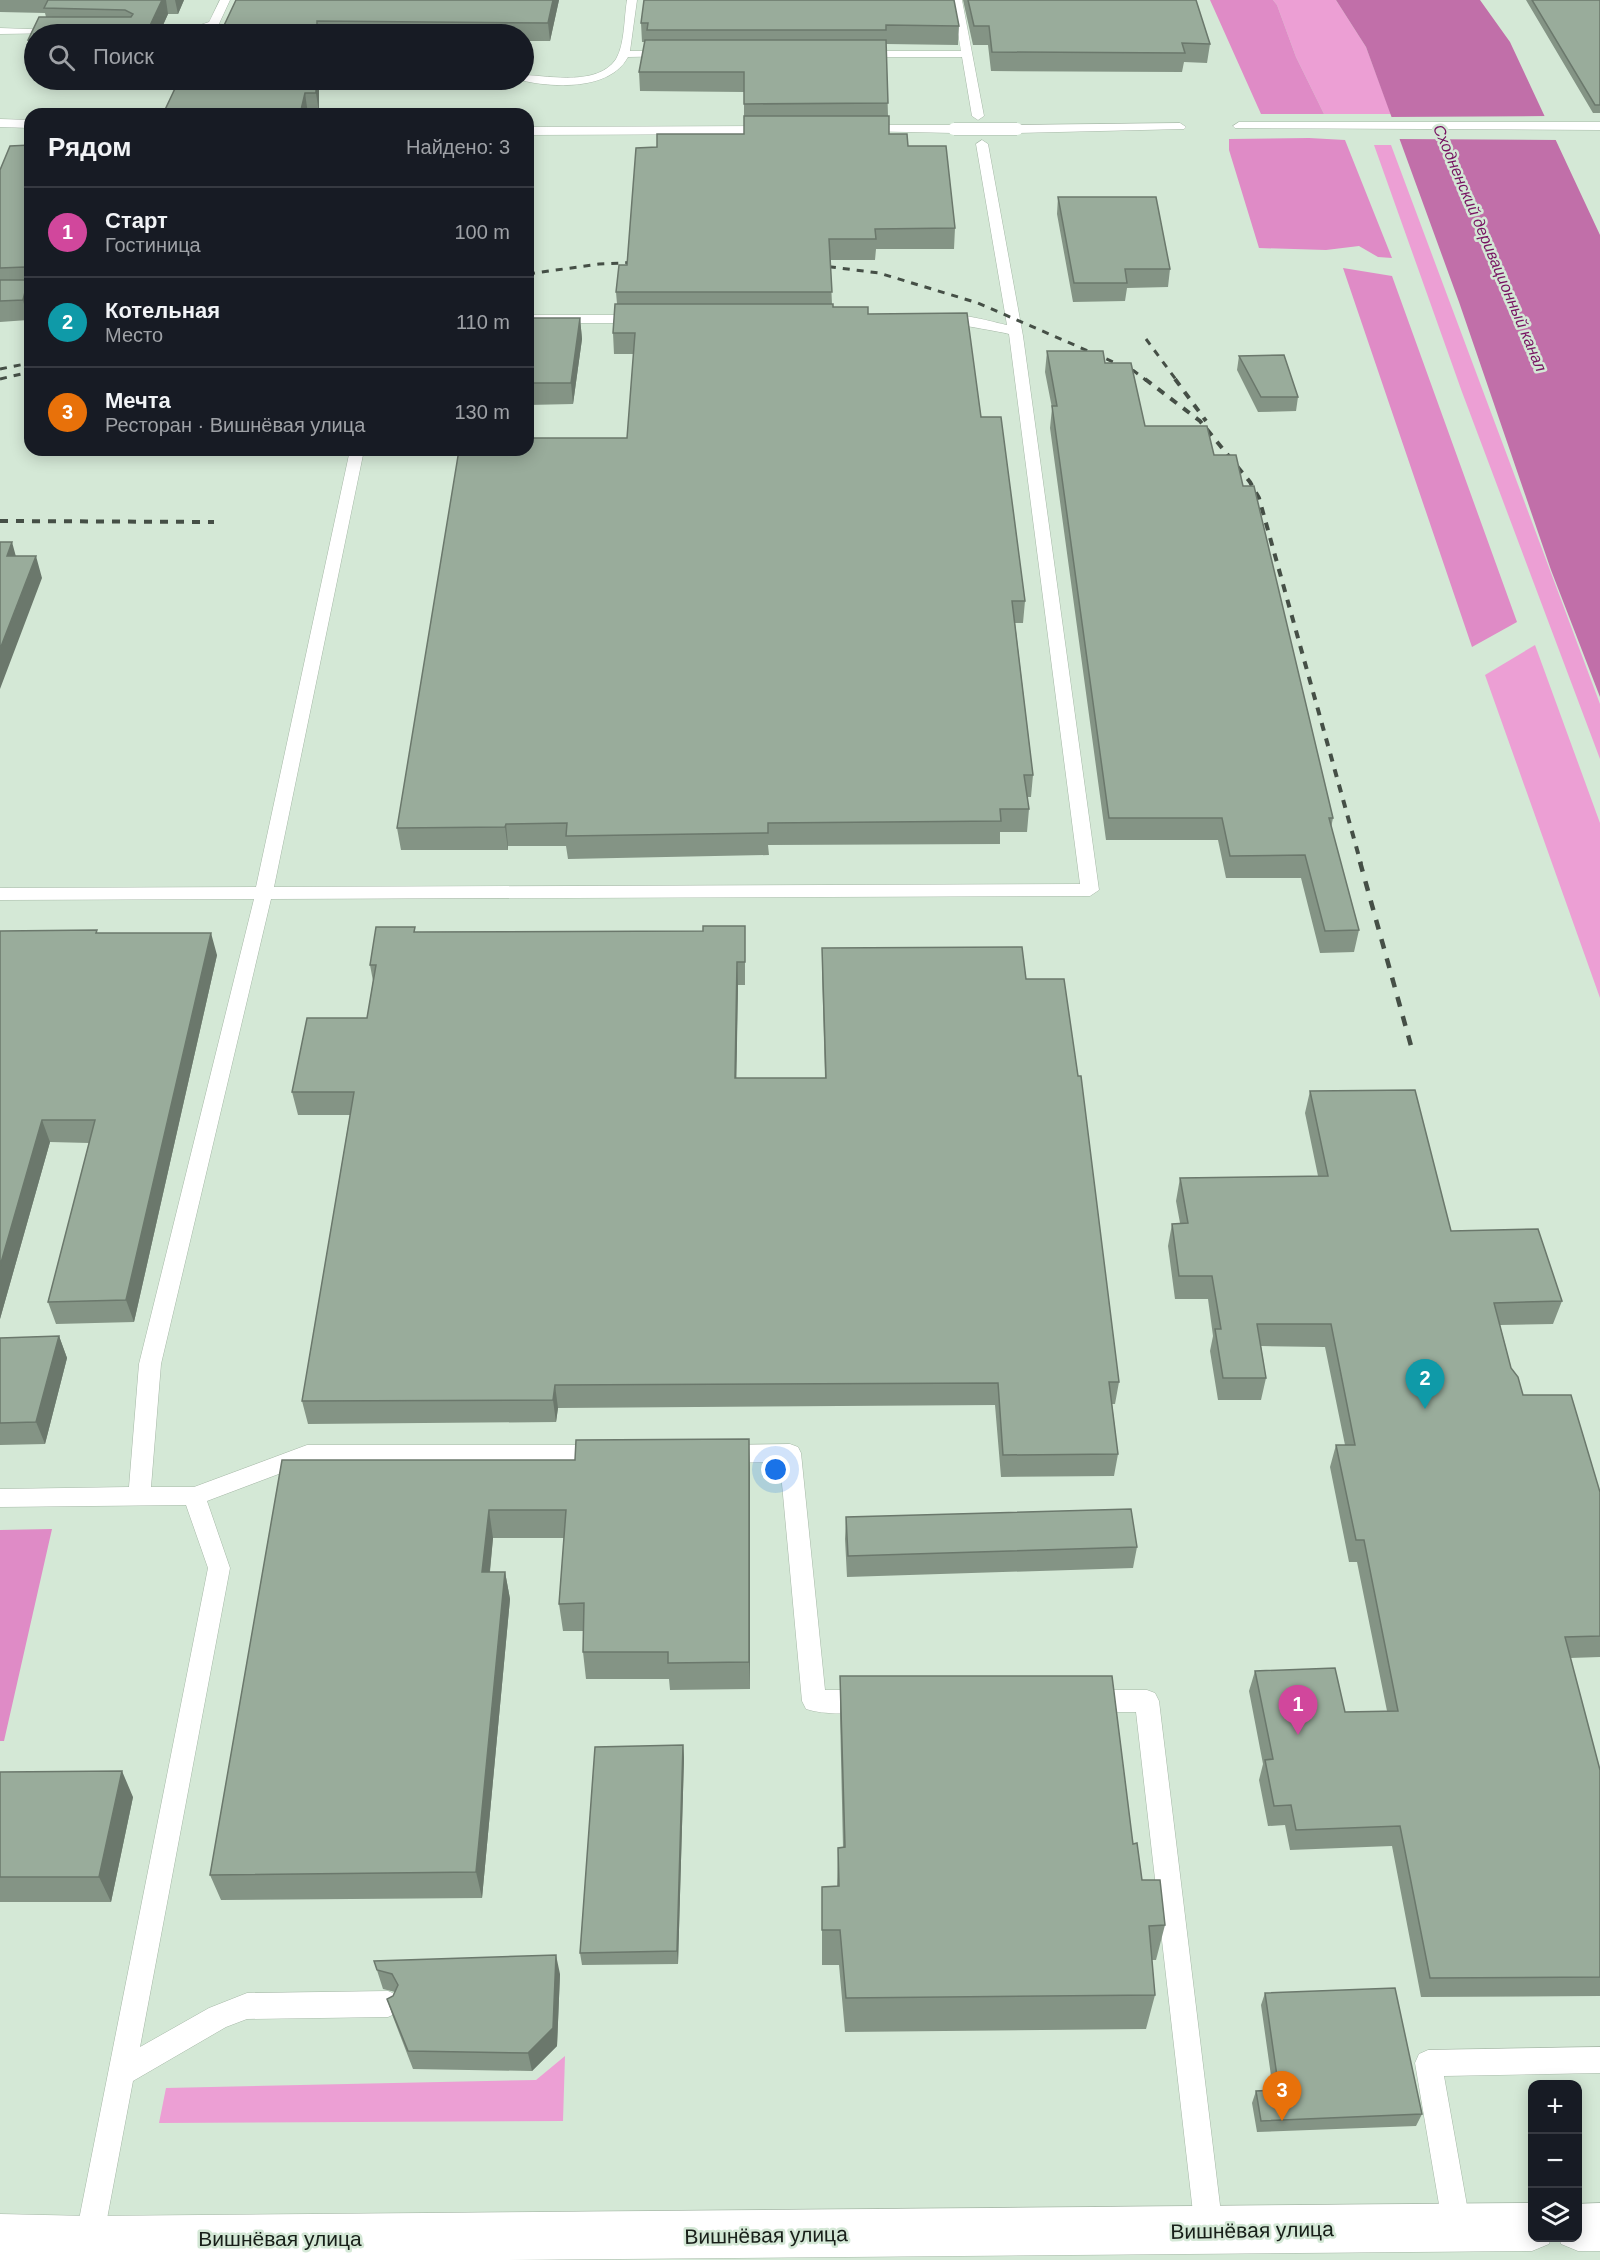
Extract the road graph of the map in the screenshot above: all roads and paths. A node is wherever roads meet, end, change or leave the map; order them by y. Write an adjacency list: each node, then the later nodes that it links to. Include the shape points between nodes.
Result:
1 (225, 0): 4 (lane)
2 (632, 0): 7 (lane)
3 (957, 0): 10 (lane)
4 (214, 24)
5 (0, 32): 6 (lane)
6 (24, 32)
7 (622, 54): 8 (lane); 11 (lane, via 622,59 604,75 573,80)
8 (682, 54)
9 (848, 54): 10 (lane)
10 (967, 54): 12 (lane)
11 (534, 78)
12 (978, 116)
13 (0, 123): 14 (lane)
14 (24, 124)
15 (1239, 126): 16 (lane)
16 (1600, 126)
17 (1179, 127): 18 (lane, bridge)
18 (848, 129)
19 (777, 130): 20 (lane)
20 (534, 131)
21 (982, 144): 25 (lane)
22 (534, 319): 23 (lane)
23 (648, 319)
24 (923, 319): 25 (lane, via 959,319)
25 (1015, 331): 27 (lane, via 1090,890)
26 (356, 456): 27 (lane)
27 (264, 893): 28 (lane); 31 (lane, via 150,1364)
28 (0, 894)
29 (625, 1454): 32 (lane, via 307,1454)
30 (696, 1454): 34 (lane, via 790,1454 814,1701)
31 (139, 1496): 32 (lane); 33 (lane)
32 (194, 1496): 38 (lane, via 219,1568)
33 (0, 1498)
34 (885, 1701)
35 (1064, 1701): 43 (lane, via 1147,1701)
36 (388, 2004): 38 (lane, via 247,2006 218,2017)
37 (1600, 2060): 42 (lane, via 1428,2063)
38 (122, 2073): 45 (lane)
39 (1528, 2227): 42 (street, Вишнёвая улица)
40 (1582, 2227): 41 (street)
41 (1600, 2227)
42 (1457, 2228): 43 (street, Вишнёвая улица)
43 (1209, 2230): 46 (street, Вишнёвая улица)
44 (0, 2238): 45 (street, Вишнёвая улица)
45 (89, 2240): 48 (street, Вишнёвая улица)
46 (934, 2247): 47 (street, Вишнёвая улица)
47 (634, 2248): 48 (street, Вишнёвая улица)
48 (230, 2249)

